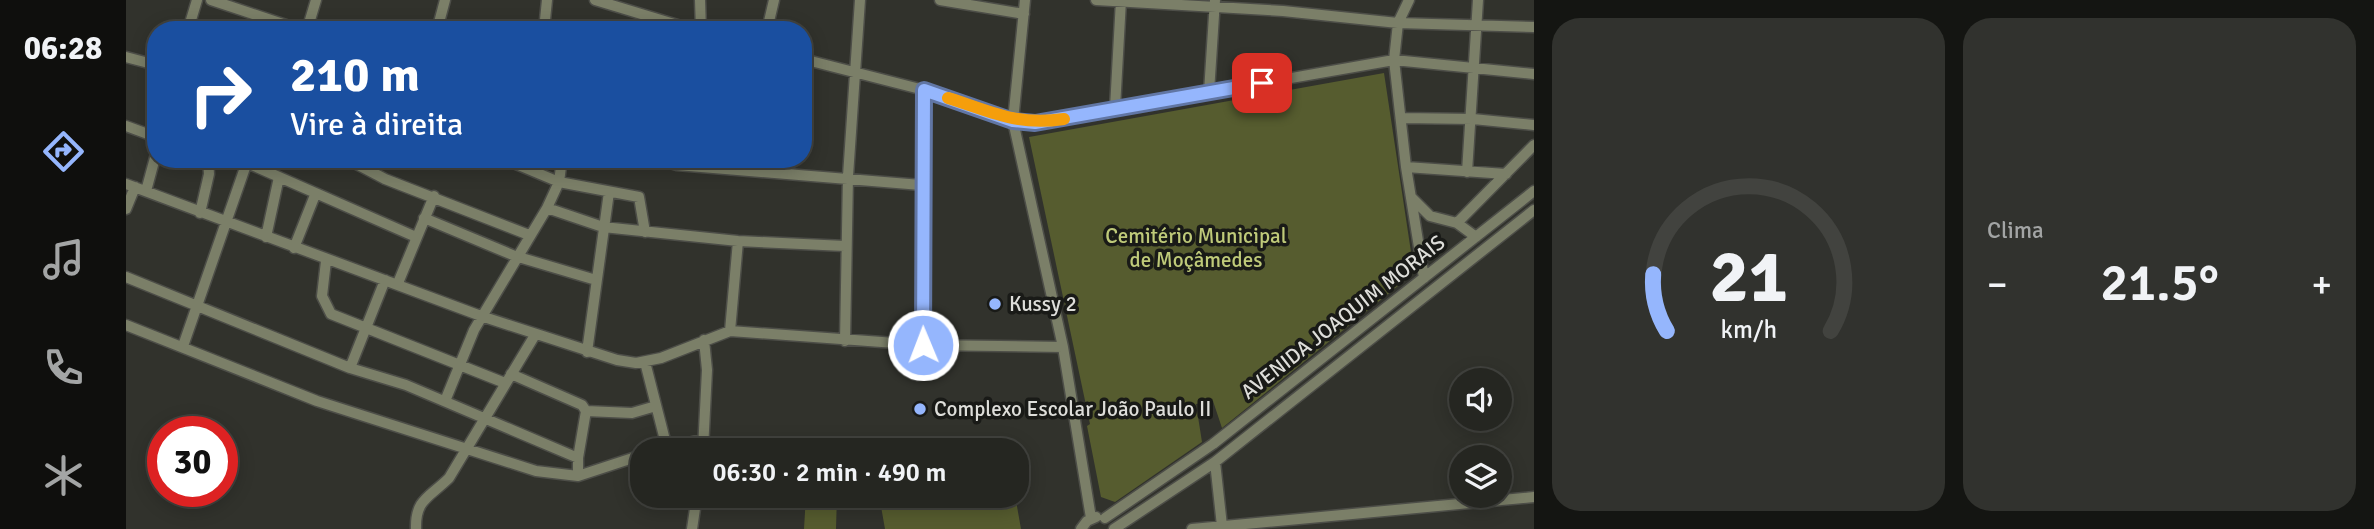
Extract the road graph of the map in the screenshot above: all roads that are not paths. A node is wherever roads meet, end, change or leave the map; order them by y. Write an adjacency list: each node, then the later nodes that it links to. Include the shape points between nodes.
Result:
1 (197, 0): 21 (street)
2 (211, 0): 19 (street)
3 (252, 0): 19 (street)
4 (316, 0): 23 (street)
5 (445, 0): 24 (street)
6 (547, 0): 25 (street)
7 (595, 0): 26 (street)
8 (700, 0): 27 (street)
9 (774, 0): 28 (street)
10 (860, 0): 37 (street)
11 (940, 0): 20 (street)
12 (1025, 0): 20 (street)
13 (1096, 0): 16 (street)
14 (1409, 0): 29 (street)
15 (1478, 0): 30 (street)
16 (1121, 1): 17 (street); 41 (street)
17 (1215, 4): 18 (street); 40 (street)
18 (1283, 5): 29 (street)
19 (249, 13): 22 (street)
20 (1024, 14): 44 (street)
21 (191, 21)
22 (273, 21)
23 (310, 21)
24 (439, 21)
25 (545, 21)
26 (664, 21)
27 (701, 21)
28 (769, 21)
29 (1398, 23): 30 (street); 33 (street)
30 (1477, 24): 31 (street); 36 (street)
31 (1534, 27)
32 (126, 57): 35 (street)
33 (1394, 60): 36 (street); 40 (street); 42 (street)
34 (812, 62): 37 (street)
35 (147, 63)
36 (1475, 69): 38 (street); 43 (street)
37 (853, 73): 39 (street); 60 (street)
38 (1534, 74)
39 (924, 90): 44 (street); 63 (street)
40 (1209, 92): 41 (street)
41 (1115, 108): 44 (street, via 1045,122)
42 (1401, 118): 43 (street); 49 (street)
43 (1473, 119): 45 (street); 58 (street)
44 (1013, 121): 103 (street)
45 (1534, 125)
46 (126, 126): 47 (street)
47 (147, 134)
48 (1534, 145): 59 (street)
49 (1406, 167): 58 (street); 69 (street)
50 (148, 168): 64 (street)
51 (209, 168): 73 (street)
52 (242, 168): 75 (street)
53 (260, 168): 61 (street)
54 (363, 168): 68 (street)
55 (526, 168): 62 (street)
56 (561, 168): 62 (street)
57 (765, 168): 60 (street)
58 (1467, 172): 59 (street)
59 (1506, 174): 76 (street)
60 (848, 176): 63 (street); 84 (street)
61 (279, 177): 67 (street); 80 (street)
62 (559, 182): 66 (street); 70 (street)
63 (921, 185): 101 (street)
64 (136, 187): 71 (street); 73 (street)
65 (1534, 191): 82 (street, AVENIDA JOAQUIM MORAIS)
66 (608, 192): 77 (street); 78 (street, via 641,198)
67 (315, 195): 81 (street); 85 (street)
68 (434, 196): 74 (street); 79 (street)
69 (1410, 196): 76 (street, via 1430,216); 89 (street)
70 (547, 208): 77 (street); 79 (street)
71 (126, 209)
72 (1534, 209): 118 (street, AVENIDA JOAQUIM MORAIS)
73 (200, 213): 75 (street)
74 (424, 218): 81 (street); 86 (street)
75 (228, 222): 80 (street); 93 (street)
76 (1457, 223): 82 (street)
77 (603, 228): 78 (street); 91 (street)
78 (645, 232): 83 (street)
79 (529, 235): 86 (street)
80 (266, 237): 85 (street)
81 (416, 237): 92 (street)
82 (1476, 237): 89 (street, AVENIDA JOAQUIM MORAIS)
83 (738, 242): 84 (street); 97 (street)
84 (845, 246): 100 (street)
85 (294, 248): 87 (street)
86 (515, 257): 91 (street); 94 (street)
87 (327, 261): 90 (street); 96 (street, via 322,296 326,308 340,320)
88 (126, 277): 93 (street)
89 (1424, 278): 123 (street, AVENIDA JOAQUIM MORAIS, via 1213,444)
90 (385, 280): 92 (street); 96 (street)
91 (596, 280): 104 (street)
92 (398, 283): 94 (street)
93 (198, 306): 102 (street); 107 (street)
94 (481, 316): 98 (street); 106 (street)
95 (126, 325): 102 (street)
96 (365, 328): 106 (street); 107 (street)
97 (730, 331): 99 (street); 100 (street)
98 (535, 335): 104 (street); 108 (street)
99 (704, 340): 105 (street); 114 (street)
100 (845, 341): 101 (street)
101 (923, 345): 103 (street)
102 (183, 346): 115 (street, via 317,401)
103 (1063, 347): 122 (street)
104 (587, 352): 105 (street)
105 (645, 362): 110 (street)
106 (461, 367): 108 (street); 109 (street)
107 (350, 368): 109 (street)
108 (508, 378): 111 (street, via 579,402); 112 (street)
109 (445, 401): 112 (street)
110 (656, 406): 111 (street, via 632,413); 113 (street)
111 (586, 411): 116 (street)
112 (485, 418): 115 (street); 116 (street)
113 (662, 438)
114 (704, 438)
115 (466, 450): 119 (street, via 536,471); 125 (street, via 449,478 421,501)
116 (578, 458): 119 (street)
117 (630, 459): 119 (street)
118 (1215, 462): 124 (street); 128 (street, AVENIDA JOAQUIM MORAIS)
119 (578, 476)
120 (1534, 497): 124 (street)
121 (695, 508): 126 (street)
122 (1091, 518): 123 (street); 127 (street)
123 (1105, 518): 128 (street)
124 (1222, 526): 129 (street)
125 (416, 529)
126 (692, 529)
127 (1081, 529)
128 (1114, 529)
129 (1192, 529)

